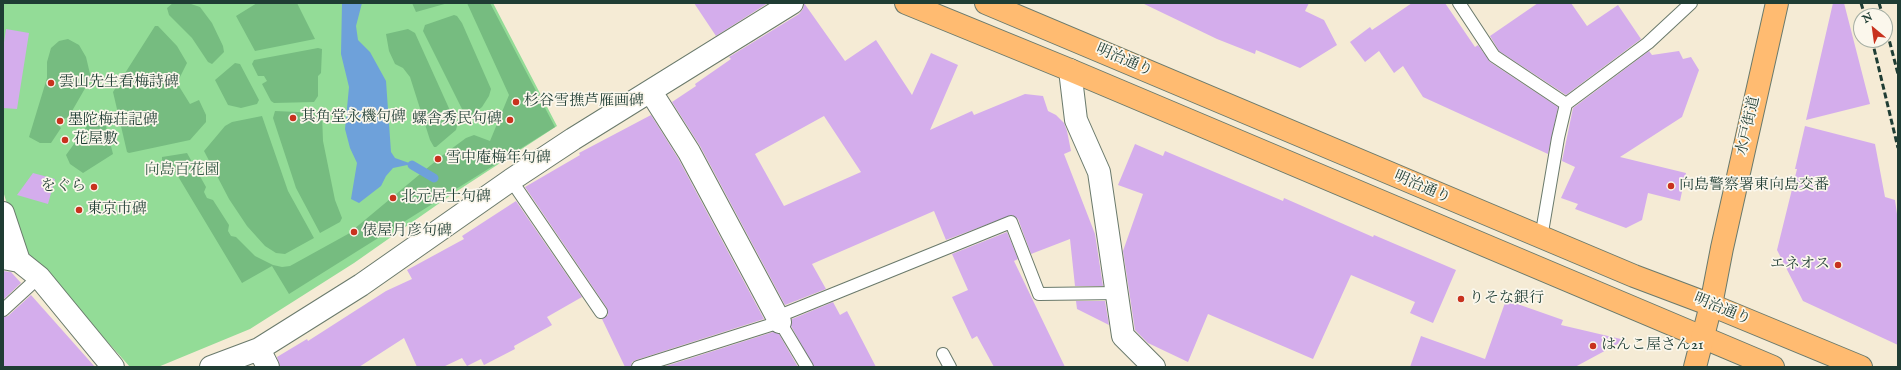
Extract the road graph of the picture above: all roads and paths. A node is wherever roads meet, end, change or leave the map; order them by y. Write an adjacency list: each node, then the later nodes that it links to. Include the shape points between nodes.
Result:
1 (792, 3): 8 (street)
2 (906, 3): 7 (main road, 明治通り)
3 (986, 3): 12 (main road, 明治通り)
4 (1459, 3): 9 (lane, via 1494,56)
5 (1691, 3): 9 (lane, via 1648,43)
6 (1777, 3): 16 (main road, 水戸街道)
7 (1070, 70): 15 (street, via 1076,120 1099,172); 20 (main road, 明治通り)
8 (651, 92): 10 (street); 19 (street, via 689,152)
9 (1566, 104): 12 (lane)
10 (511, 180): 18 (lane); 22 (street)
11 (3, 213): 13 (street)
12 (1541, 238): 16 (main road, 明治通り)
13 (11, 260): 14 (street)
14 (39, 277): 17 (lane); 23 (street)
15 (1118, 292): 19 (lane, via 1039,294 1011,222 784,314); 28 (street, via 1123,336)
16 (1711, 305): 20 (main road, 水戸街道); 31 (main road, 明治通り)
17 (3, 310)
18 (601, 312)
19 (780, 322): 25 (lane); 26 (lane)
20 (1702, 338): 29 (main road, 水戸街道); 30 (main road, 明治通り)
21 (943, 354): 27 (lane)
22 (263, 358): 24 (street)
23 (113, 367)
24 (211, 367)
25 (638, 367)
26 (807, 367)
27 (950, 367)
28 (1154, 367)
29 (1695, 367)
30 (1773, 367)
31 (1861, 367)

